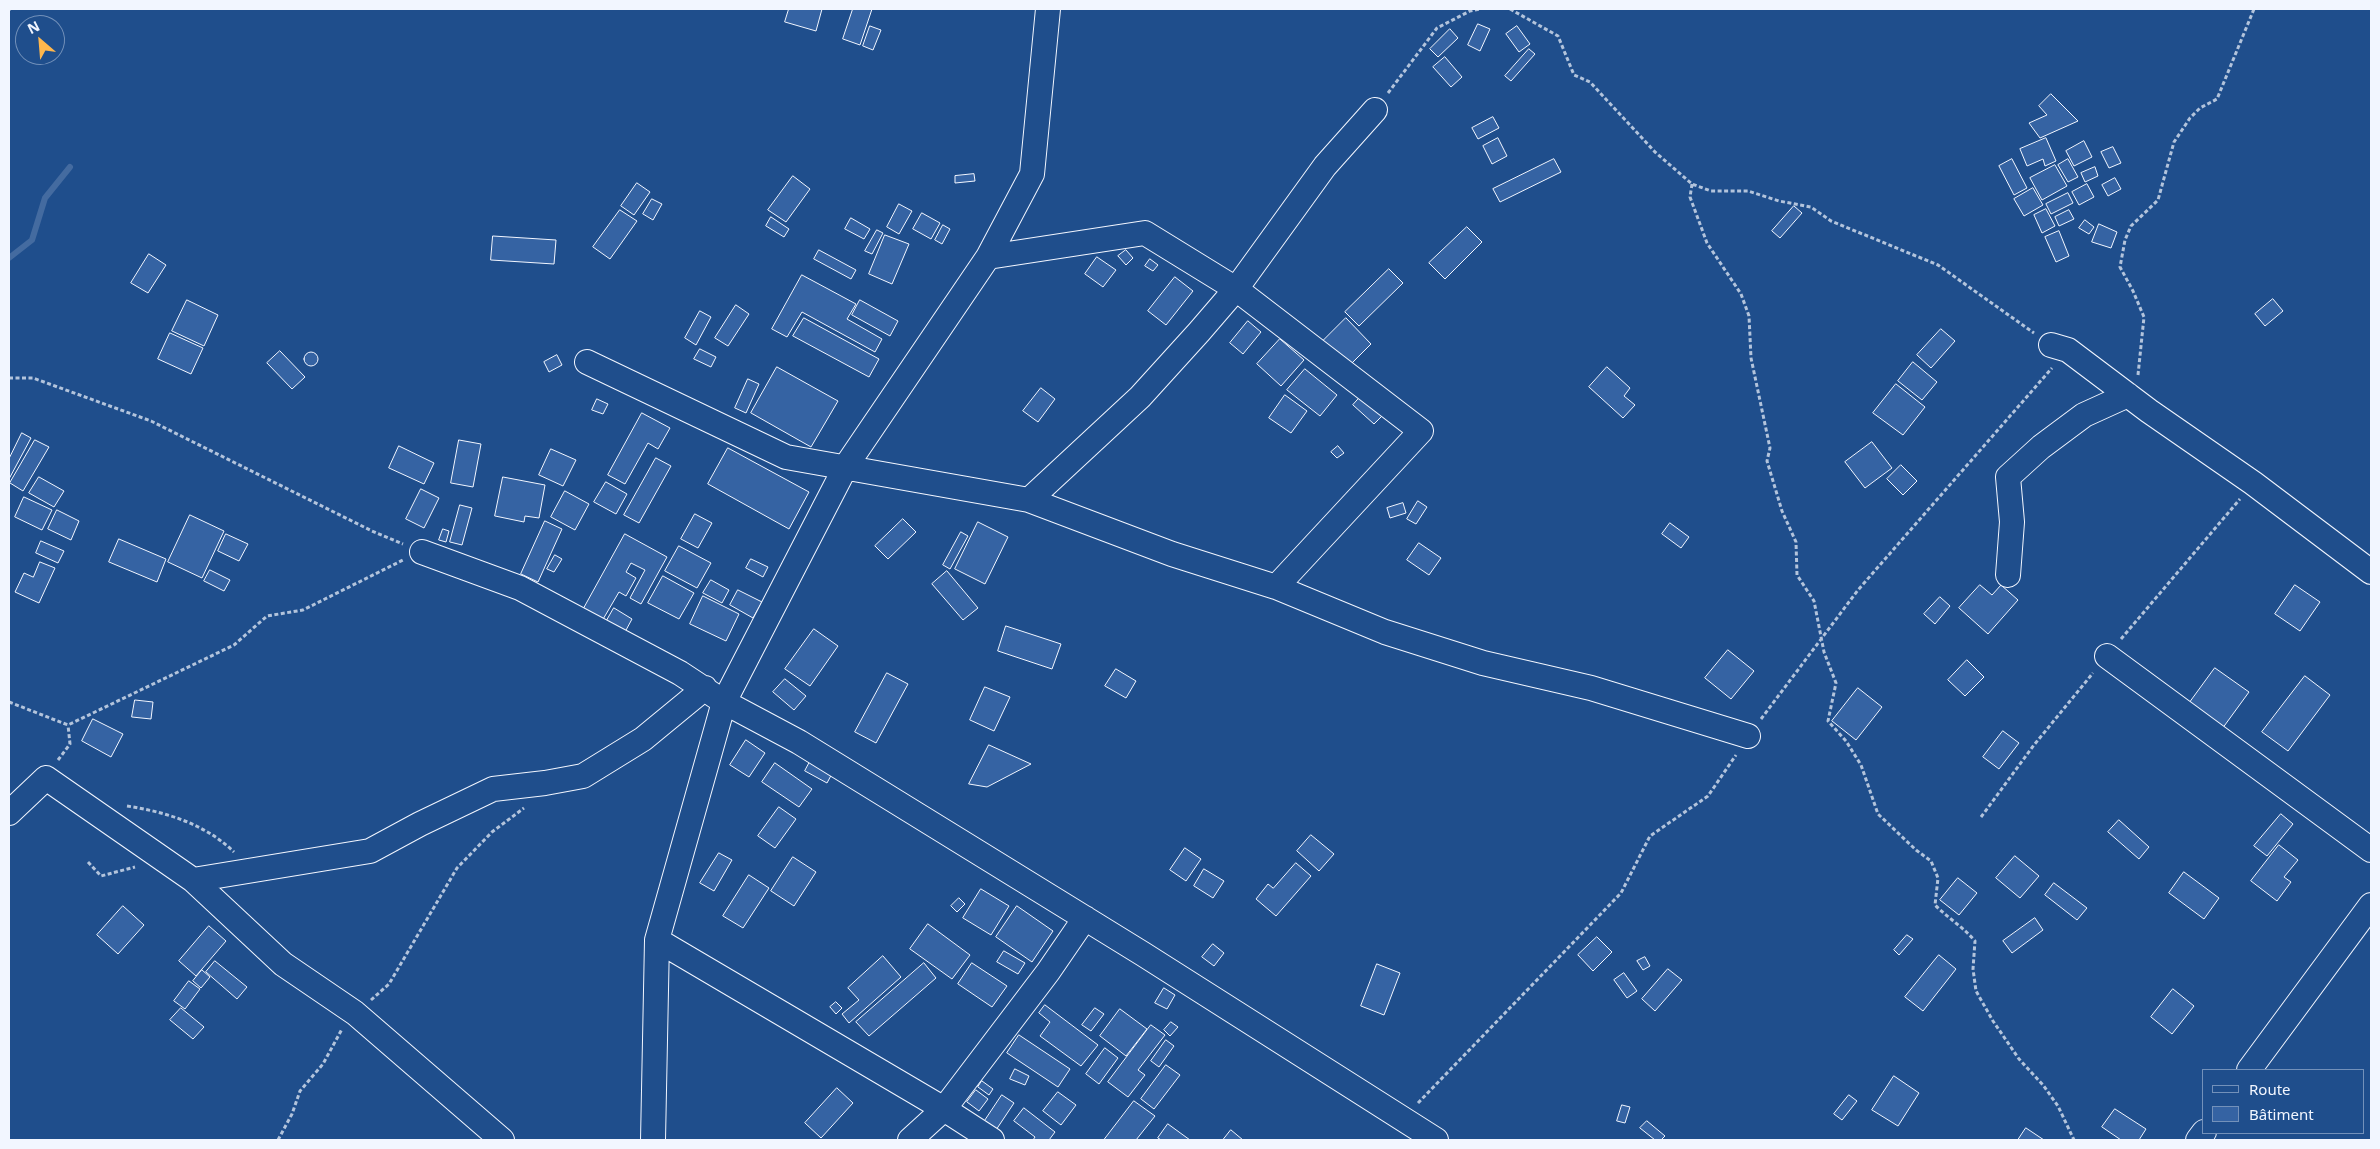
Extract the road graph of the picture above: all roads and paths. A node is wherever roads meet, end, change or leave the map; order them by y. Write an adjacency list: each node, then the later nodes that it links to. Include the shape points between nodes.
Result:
1 (1048, 9): 7 (street, via 1032,174)
2 (1481, 9): 5 (path, via 1470,11 1437,28)
3 (1510, 9): 6 (path, via 1558,36 1574,75 1590,82 1655,152)
4 (2254, 9): 12 (path, via 2217,99 2190,118 2174,142 2158,200 2130,226 2125,240 2120,267 2144,317)
5 (1375, 110): 8 (street, via 1325,166)
6 (1692, 184): 9 (path, via 1711,191 1748,191 1779,201 1811,206 1832,221 1938,265); 44 (path, via 1690,197 1707,244 1741,294 1749,316 1751,358 1770,448 1767,461 1782,511 1796,542 1797,575 1814,601 1824,652 1836,683 1828,721 1861,765 1878,814 1930,861 1938,878 1935,905 1975,941 1973,970 1976,991 2019,1059 2058,1106)
7 (988, 257): 8 (street, via 1145,233); 13 (street)
8 (1236, 289): 14 (street, via 1140,398); 18 (street, via 1421,431)
9 (2052, 345): 12 (street, via 2068,350)
10 (587, 362): 13 (street, via 786,457)
11 (9, 378): 15 (path, via 33,378 151,421 372,531)
12 (2133, 387): 16 (street); 17 (street, via 2084,415 2008,477 2012,522)
13 (846, 466): 14 (street); 22 (street)
14 (1029, 500): 18 (street, via 1172,554)
15 (422, 552): 20 (street, via 520,588); 23 (path, via 304,610 267,616 234,645)
16 (2371, 572)
17 (2008, 575)
18 (1276, 586): 24 (street, via 1394,635 1482,663 1591,688)
19 (2107, 656): 29 (street)
20 (705, 688): 22 (street); 26 (street, via 643,739 583,776)
21 (9, 702): 23 (path)
22 (724, 702): 33 (street, via 799,742); 34 (street)
23 (68, 725): 25 (path, via 70,744)
24 (1748, 736)
25 (46, 778): 27 (street); 28 (street)
26 (545, 783): 30 (street, via 493,790 370,851); 35 (path, via 530,803 492,832 457,868 389,984)
27 (97, 811): 30 (path, via 121,806 163,813 189,822 222,840 248,866); 31 (street)
28 (9, 813)
29 (2371, 850)
30 (261, 870): 31 (street)
31 (193, 880): 35 (street, via 283,964)
32 (2371, 908): 36 (street)
33 (1085, 918): 37 (street); 43 (street)
34 (657, 940): 37 (street); 40 (street)
35 (355, 1013): 38 (path, via 336,1037 323,1064 300,1092); 39 (street)
36 (2251, 1069)
37 (944, 1109): 41 (street); 42 (street)
38 (278, 1140)
39 (502, 1140)
40 (653, 1140)
41 (910, 1140)
42 (992, 1140)
43 (1436, 1140)
44 (2074, 1140)

